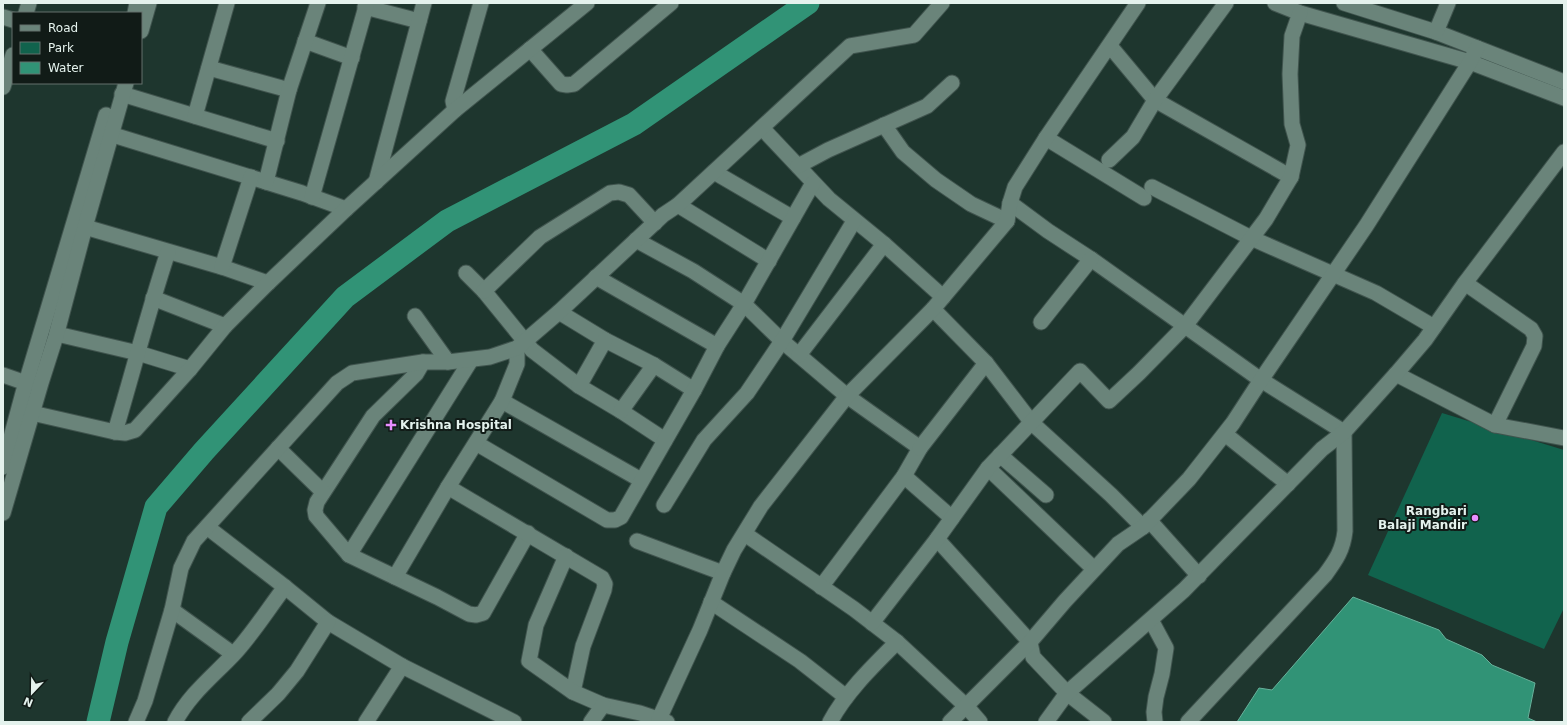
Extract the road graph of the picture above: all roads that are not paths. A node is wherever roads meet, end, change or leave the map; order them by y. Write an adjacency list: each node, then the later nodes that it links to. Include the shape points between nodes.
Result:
1 (149, 3): 17 (street)
2 (228, 3): 26 (street)
3 (318, 3): 19 (street)
4 (424, 3): 16 (street)
5 (480, 3): 34 (street, via 454,101)
6 (587, 3): 22 (street)
7 (671, 3): 22 (street, via 574,84 561,84)
8 (942, 3): 37 (street, via 914,35 850,46)
9 (1138, 3): 20 (street)
10 (1226, 3): 33 (street)
11 (1275, 3): 15 (street)
12 (1344, 3): 18 (street)
13 (1448, 3): 18 (street)
14 (366, 5): 16 (street); 24 (street)
15 (1300, 13): 25 (street); 45 (street, via 1292,36 1292,124 1298,145)
16 (419, 21): 47 (street)
17 (142, 28)
18 (1436, 32): 21 (street)
19 (305, 41): 24 (street); 31 (street)
20 (1110, 46): 33 (street); 39 (street)
21 (1477, 48): 25 (street); 28 (street)
22 (530, 49): 34 (street)
23 (12, 58): 27 (street)
24 (352, 58): 49 (street)
25 (1470, 62): 32 (street); 66 (street)
26 (209, 68): 31 (street); 35 (street)
27 (4, 82)
28 (1564, 82)
29 (952, 83): 36 (street, via 928,106)
30 (121, 87): 35 (street); 38 (street); 97 (street)
31 (288, 90): 40 (street)
32 (1564, 98)
33 (1155, 100): 42 (street, via 1133,137); 45 (street)
34 (455, 110): 47 (street)
35 (195, 116): 40 (street)
36 (884, 125): 43 (street); 55 (street, via 903,152 936,180 971,204)
37 (762, 128): 43 (street); 44 (street)
38 (110, 134): 46 (street); 57 (street)
39 (1046, 138): 50 (street, via 1015,187); 58 (street, via 1148,192)
40 (277, 141): 46 (street)
41 (1564, 152): 69 (street)
42 (1109, 160)
43 (798, 166): 48 (street)
44 (714, 172): 51 (street); 53 (street)
45 (1291, 177): 58 (street)
46 (259, 180): 49 (street); 64 (street)
47 (376, 182): 52 (street)
48 (813, 183): 53 (street); 54 (street)
49 (312, 197): 52 (street)
50 (1010, 203): 55 (street); 62 (street)
51 (678, 205): 56 (street); 63 (street)
52 (346, 209): 68 (street)
53 (793, 218): 63 (street)
54 (854, 220): 60 (street); 83 (street)
55 (1007, 221): 71 (street)
56 (655, 223): 59 (street); 70 (street, via 629,195 610,193 540,237)
57 (85, 227): 61 (street); 81 (street)
58 (1252, 238): 66 (street); 79 (street)
59 (636, 240): 67 (street); 73 (street)
60 (884, 244): 71 (street); 87 (street)
61 (168, 252): 64 (street); 72 (street)
62 (1091, 259): 77 (street); 79 (street)
63 (769, 261): 73 (street)
64 (222, 267): 68 (street)
65 (466, 273): 70 (street)
66 (1333, 274): 80 (street, via 1376,293); 96 (street)
67 (596, 277): 75 (street); 85 (street)
68 (268, 283): 78 (street)
69 (1465, 283): 80 (street); 105 (street, via 1515,316 1531,329 1535,336 1534,346)
70 (484, 291): 84 (street)
71 (943, 297): 74 (street)
72 (153, 298): 78 (street); 86 (street)
73 (744, 304): 83 (street); 85 (street)
74 (933, 309): 91 (street); 100 (street)
75 (559, 312): 82 (street); 84 (street)
76 (416, 316): 90 (street)
77 (1041, 322)
78 (226, 326): 93 (street)
79 (1185, 326): 96 (street); 104 (street, via 1109,401 1080,371)
80 (1434, 327): 94 (street)
81 (56, 334): 86 (street); 103 (street)
82 (605, 340): 92 (street); 98 (street)
83 (782, 341): 87 (street); 123 (street, via 747,393 704,440)
84 (520, 345): 88 (street, via 490,357); 98 (street, via 532,350); 101 (street, via 517,364)
85 (717, 346): 99 (street)
86 (138, 353): 93 (street); 106 (street)
87 (799, 355): 100 (street)
88 (471, 360): 90 (street); 132 (street)
89 (423, 362): 90 (street); 112 (street, via 352,373 337,383); 121 (street, via 416,374 373,416)
90 (448, 362)
91 (986, 363): 104 (street); 113 (street)
92 (654, 365): 99 (street); 102 (street)
93 (190, 369): 106 (street, via 135,430)
94 (1396, 374): 105 (street); 107 (street)
95 (3, 375): 97 (street)
96 (1261, 380): 107 (street); 108 (street)
97 (26, 382): 115 (street)
98 (579, 386): 102 (street)
99 (694, 390): 110 (street)
100 (847, 396): 113 (street); 129 (street, via 762,506)
101 (502, 401): 111 (street); 118 (street)
102 (621, 411): 110 (street)
103 (32, 413): 106 (street); 124 (street)
104 (1032, 423): 114 (street); 126 (street)
105 (1495, 425): 109 (street)
106 (115, 432)
107 (1344, 432): 119 (street, via 1322,449); 168 (street, via 1345,531 1337,559)
108 (1225, 434): 119 (street); 126 (street, via 1189,479)
109 (1564, 437)
110 (665, 440): 118 (street)
111 (476, 442): 118 (street, via 607,520 621,517); 120 (street)
112 (278, 448): 121 (street); 127 (street)
113 (920, 448): 117 (street)
114 (1000, 456): 116 (street); 122 (street)
115 (3, 467)
116 (988, 468): 125 (street); 134 (street)
117 (904, 476): 125 (street); 139 (street)
118 (641, 480)
119 (1288, 484): 136 (street)
120 (448, 487): 128 (street); 137 (street)
121 (324, 492): 132 (street, via 317,502 316,516)
122 (1046, 495)
123 (664, 505)
124 (3, 513)
125 (952, 518): 130 (street)
126 (1146, 524): 134 (street, via 1118,544); 136 (street)
127 (207, 527): 138 (street); 141 (street, via 194,541 181,568)
128 (528, 533): 133 (street); 137 (street, via 483,613 469,614)
129 (745, 534): 135 (street); 139 (street)
130 (938, 539): 144 (street); 146 (street)
131 (637, 541): 135 (street)
132 (349, 555): 137 (street)
133 (566, 556): 149 (street, via 602,578 605,584 583,646); 149 (street, via 536,625 529,661)
134 (1094, 569): 146 (street)
135 (723, 573): 140 (street)
136 (1199, 576): 142 (street)
137 (395, 578)
138 (285, 587): 143 (street); 147 (street)
139 (821, 587): 144 (street)
140 (711, 602): 151 (street, via 800,661); 155 (street)
141 (172, 610): 147 (street); 156 (street, via 145,701)
142 (1150, 620): 150 (street); 167 (street, via 1166,648 1156,697)
143 (328, 622): 148 (street); 158 (street, via 297,671 278,694)
144 (872, 623): 145 (street)
145 (897, 642): 151 (street); 153 (street)
146 (1030, 642): 150 (street, via 1033,657); 153 (street)
147 (233, 654): 157 (street, via 200,687)
148 (402, 666): 159 (street); 160 (street)
149 (573, 692): 152 (street)
150 (1068, 693): 165 (street); 166 (street)
151 (846, 697): 162 (street)
152 (603, 705): 154 (street); 161 (street)
153 (967, 707): 163 (street); 164 (street)
154 (637, 717): 155 (street)
155 (663, 720)
156 (136, 722)
157 (174, 722)
158 (248, 722)
159 (366, 722)
160 (514, 722)
161 (591, 722)
162 (830, 722)
163 (950, 722)
164 (980, 722)
165 (1046, 722)
166 (1104, 722)
167 (1155, 722)
168 (1188, 722)

